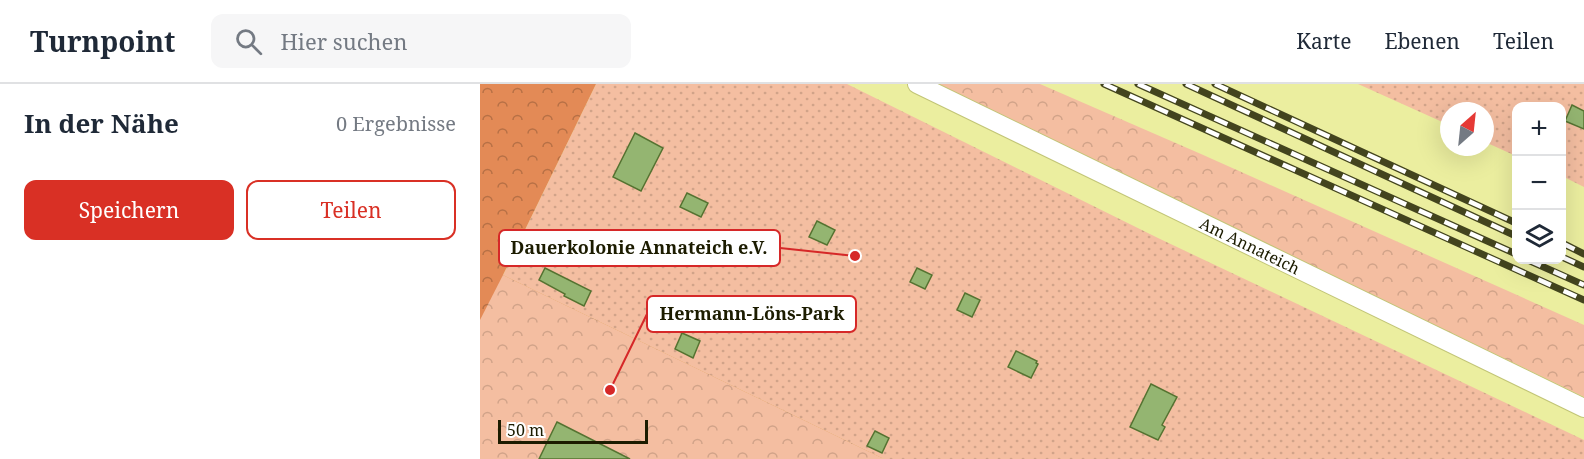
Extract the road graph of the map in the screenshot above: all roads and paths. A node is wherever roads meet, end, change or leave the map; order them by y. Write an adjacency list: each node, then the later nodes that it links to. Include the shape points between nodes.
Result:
1 (917, 84): 2 (street, Am Annateich)
2 (1584, 408)

